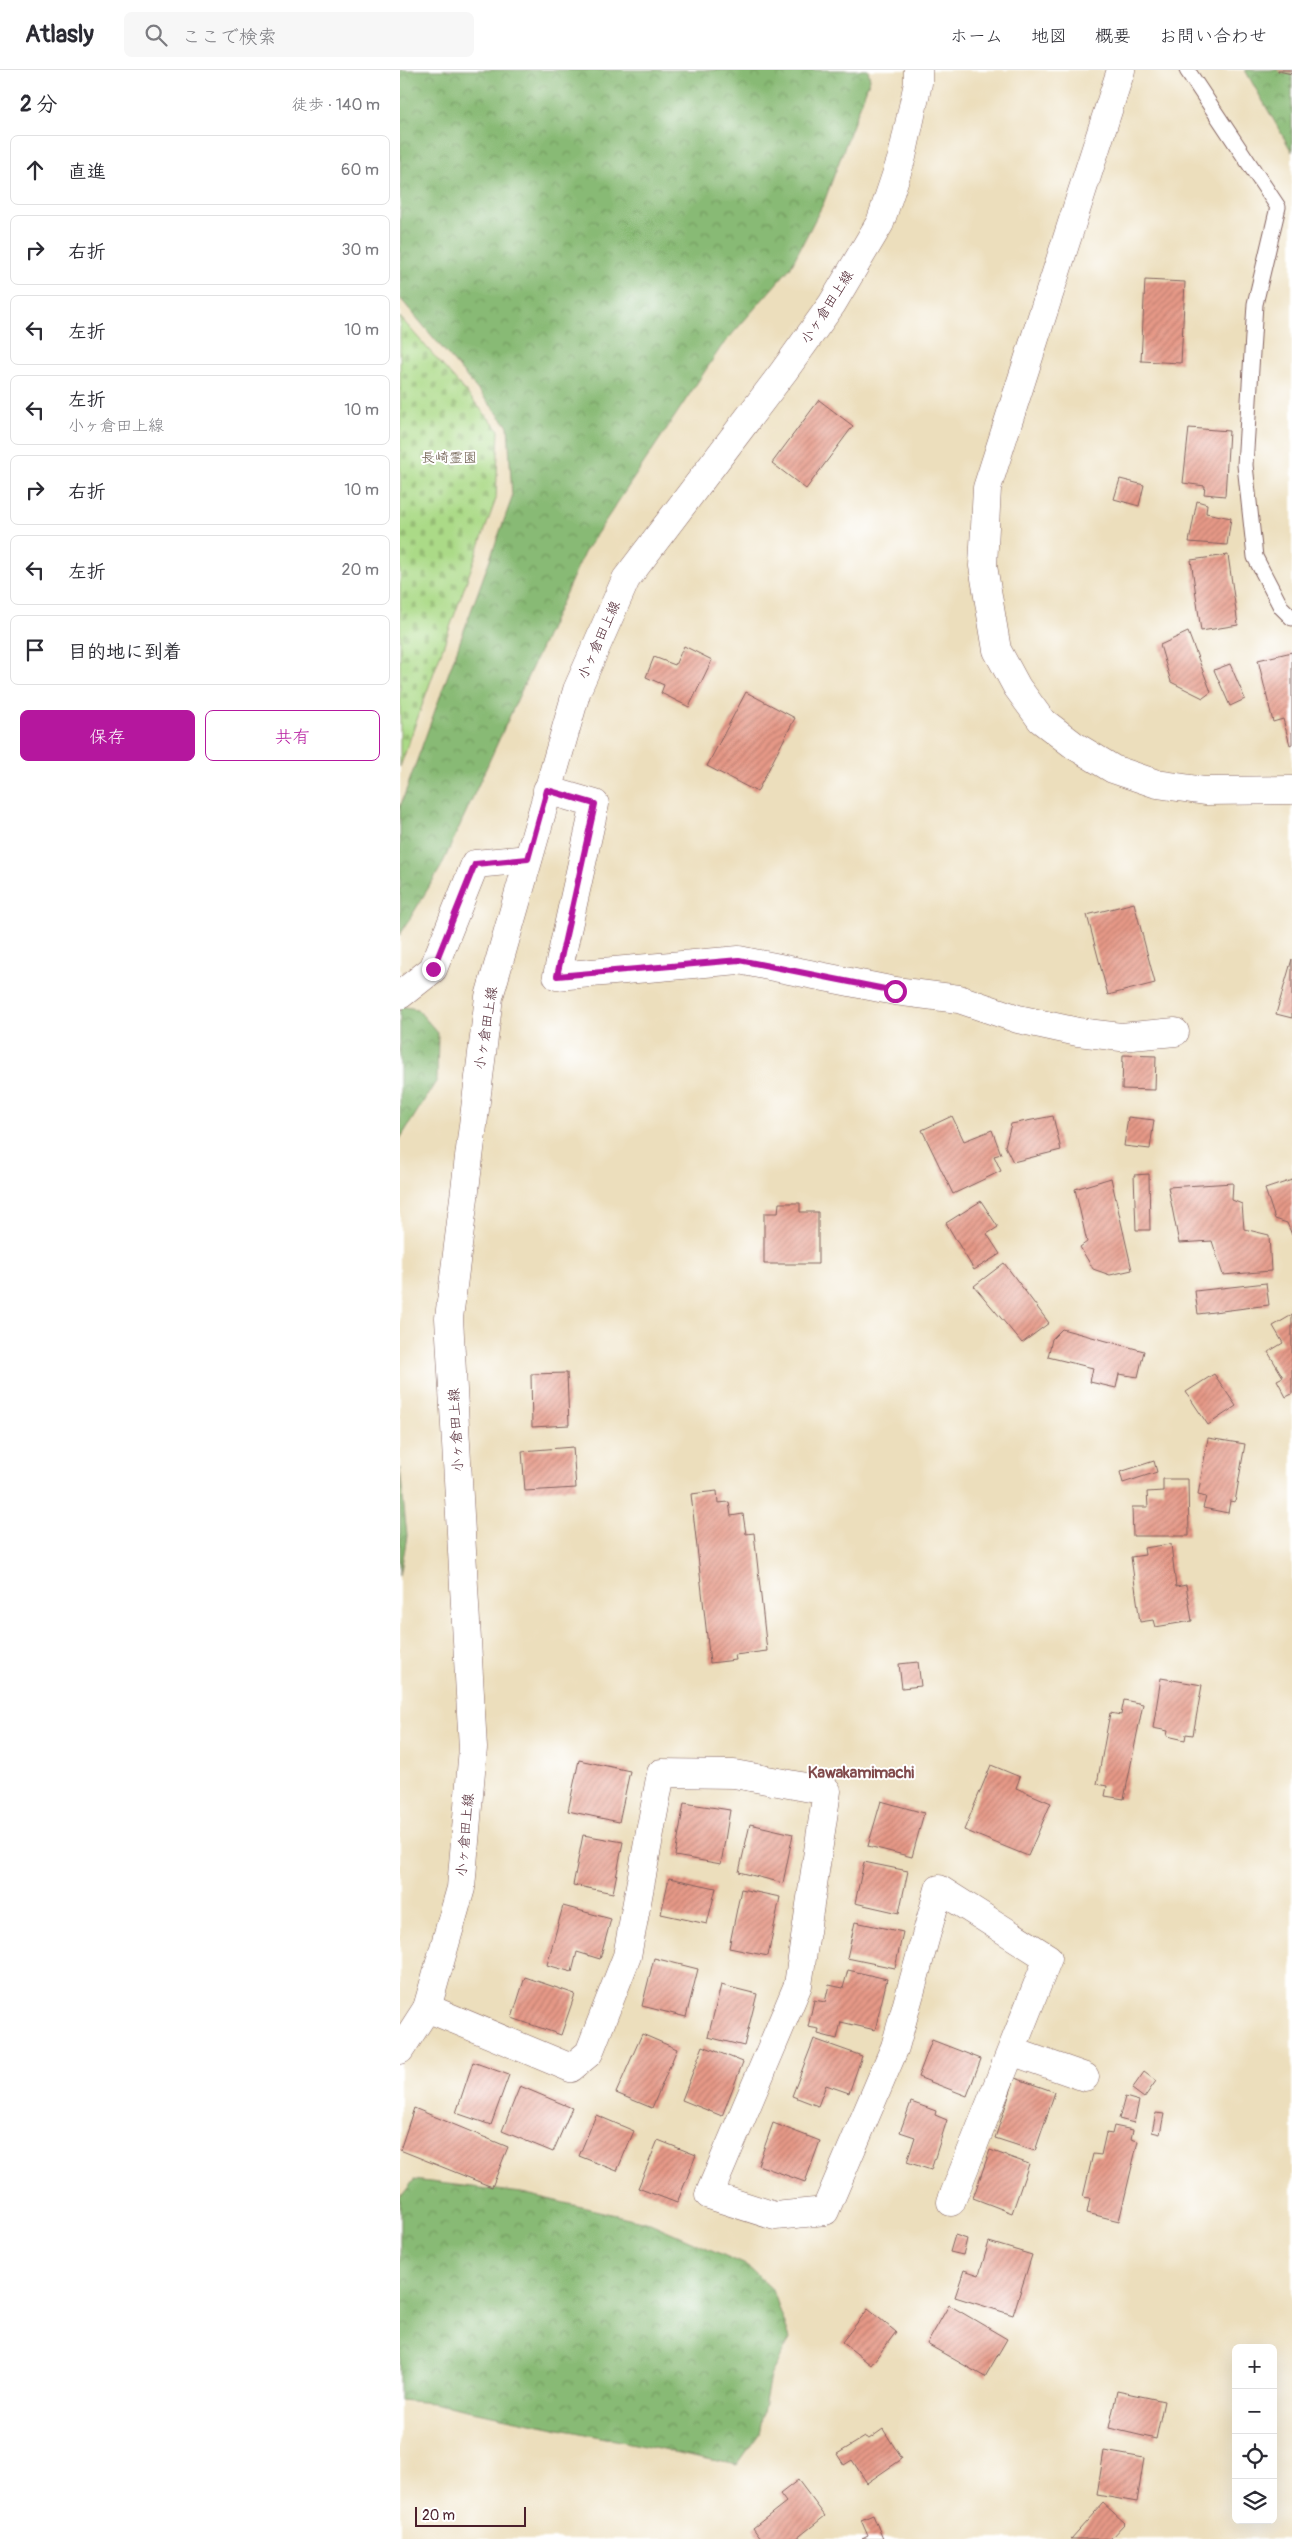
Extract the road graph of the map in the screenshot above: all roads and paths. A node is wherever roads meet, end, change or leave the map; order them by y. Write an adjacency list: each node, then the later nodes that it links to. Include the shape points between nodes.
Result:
1 (918, 70): 5 (street, 小ヶ倉田上線, via 902,157 880,223 832,304 626,579 576,690)
2 (1121, 70): 6 (street, via 987,488 982,566 997,650 1017,687 1041,720 1113,769 1157,784 1205,792)
3 (1187, 70): 4 (lane, via 1278,207 1256,304 1245,464 1255,557 1281,607)
4 (1292, 618)
5 (547, 790): 7 (street, 小ヶ倉田上線); 9 (street, via 595,804 557,976 739,960 895,991 959,998 1018,1019 1078,1032 1121,1038)
6 (1292, 790)
7 (528, 859): 8 (street, via 475,864 433,969); 10 (street, 小ヶ倉田上線, via 489,997 449,1318 473,1748 461,1888)
8 (400, 995)
9 (1175, 1032)
10 (427, 2008): 11 (street, 小ヶ倉田上線); 12 (street, via 571,2068 589,2053 627,1956 661,1773 734,1774 827,1791 798,1985 709,2195 775,2216 825,2211 895,2048 939,1889 1048,1958)
11 (400, 2050)
12 (1011, 2051): 13 (street); 14 (street)
13 (1086, 2078)
14 (951, 2202)

